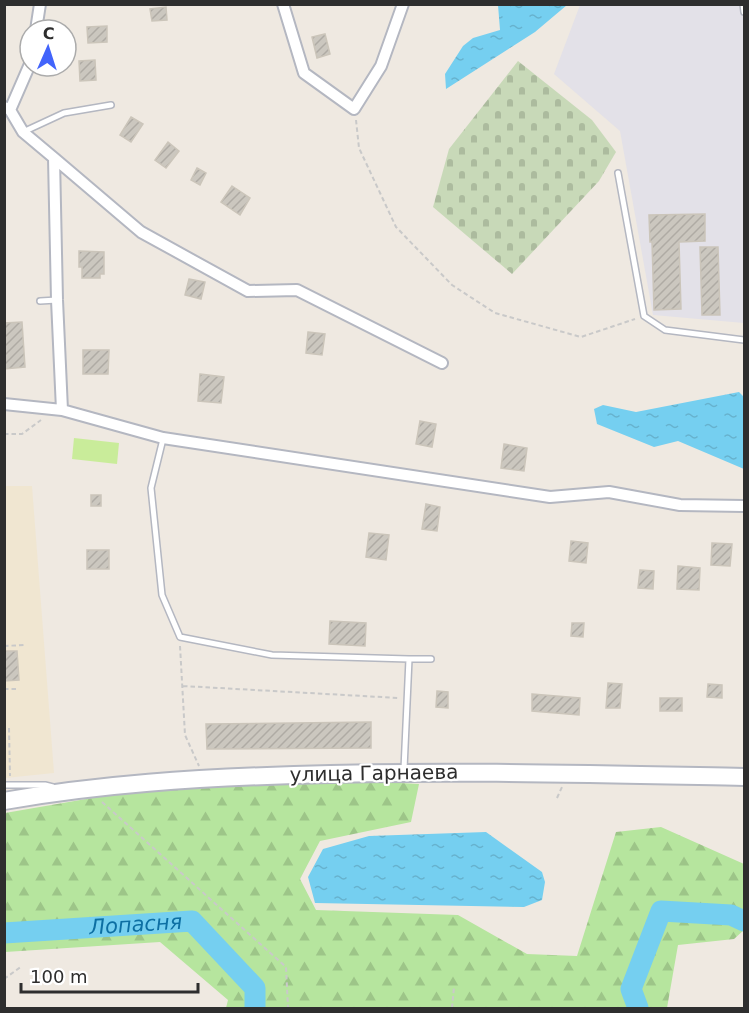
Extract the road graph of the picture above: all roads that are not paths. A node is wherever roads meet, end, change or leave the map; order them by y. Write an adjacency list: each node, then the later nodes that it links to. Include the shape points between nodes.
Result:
1 (284, 4): 2 (street, via 304,73 354,109 381,66)
2 (403, 4)
3 (743, 4): 4 (lane)
4 (744, 12)
5 (23, 78): 7 (street)
6 (111, 105): 8 (lane, via 64,112)
7 (7, 108): 8 (street)
8 (23, 132): 9 (street)
9 (54, 158): 11 (street); 14 (street, via 141,232 248,291 297,290)
10 (618, 173): 13 (lane, via 644,316 665,330)
11 (57, 300): 12 (lane); 16 (street)
12 (40, 301)
13 (744, 340)
14 (442, 363)
15 (4, 404): 16 (street)
16 (62, 410): 17 (street)
17 (163, 438): 18 (street, via 550,497 609,492 680,505); 19 (lane, via 151,488 162,595 180,637 272,655)
18 (744, 506)
19 (410, 659): 20 (lane); 21 (lane)
20 (431, 659)
21 (404, 771): 22 (street, улица Гарнаева); 24 (street, улица Гарнаева, via 204,778)
22 (744, 777)
23 (4, 785): 24 (lane, via 45,785)
24 (63, 790): 25 (street, улица Гарнаева)
25 (4, 801)

